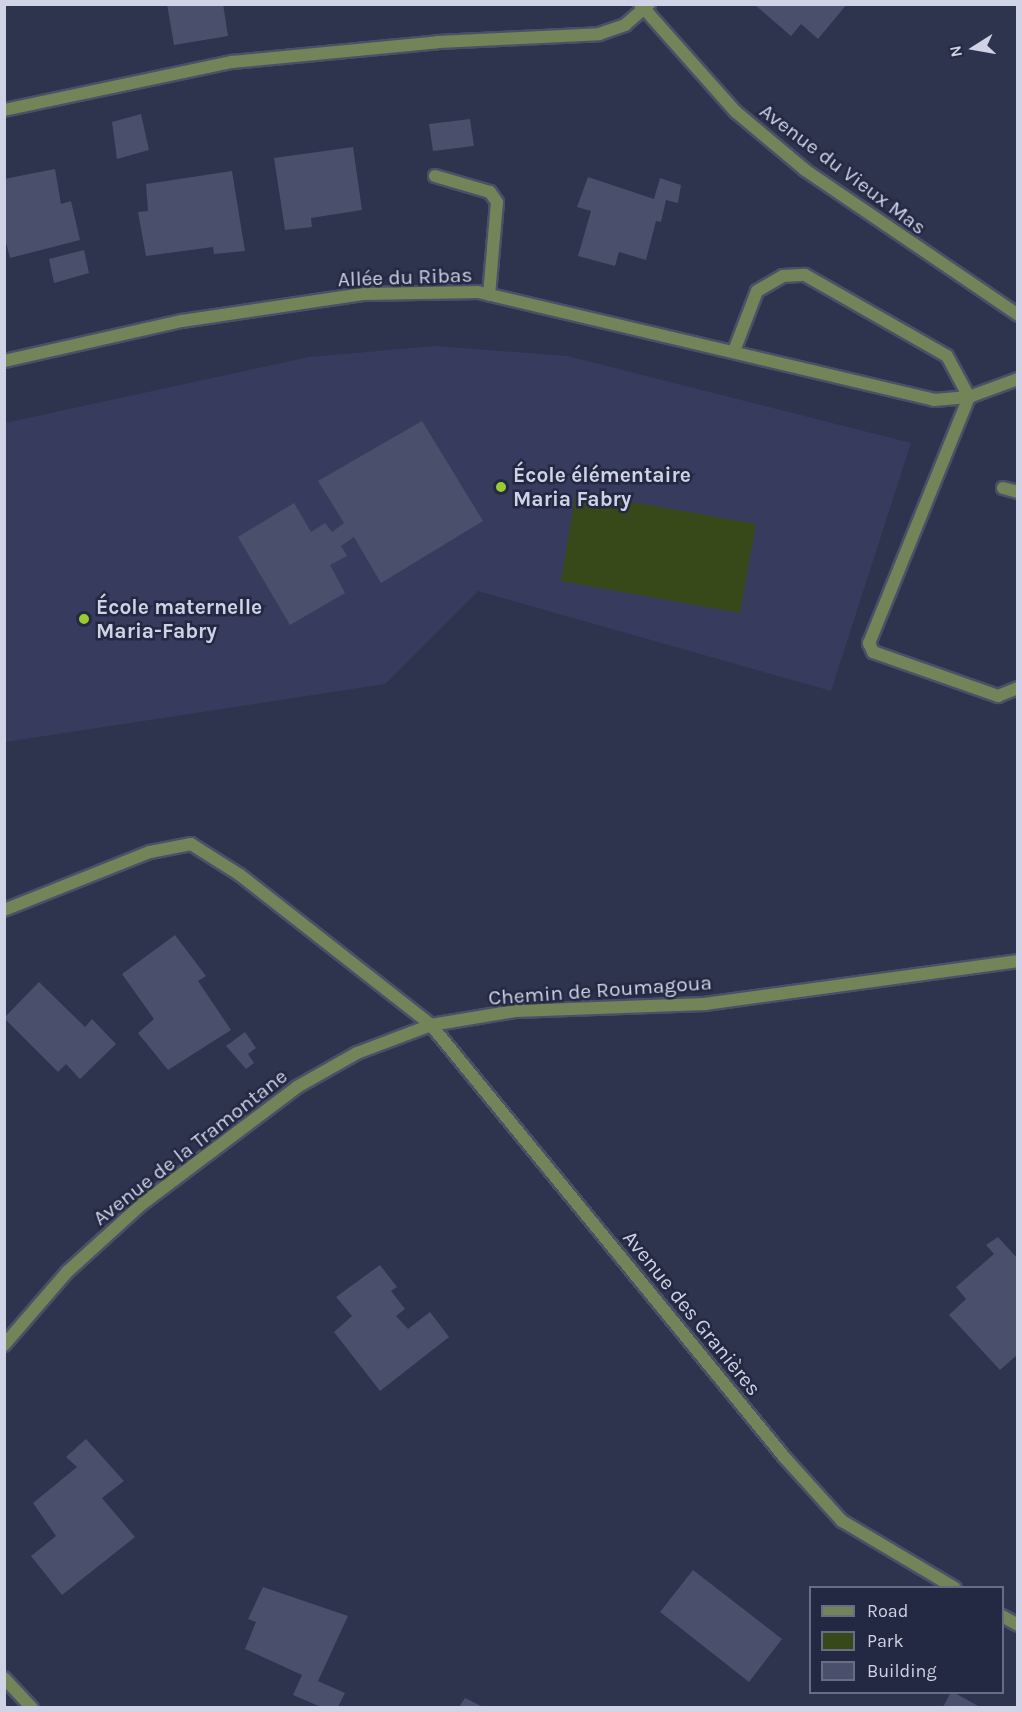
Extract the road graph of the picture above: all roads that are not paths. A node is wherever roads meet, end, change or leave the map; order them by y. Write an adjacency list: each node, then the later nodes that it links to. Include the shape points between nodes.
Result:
1 (644, 6): 2 (street, via 626,25 599,34 438,42 232,62); 5 (street, Avenue du Vieux Mas, via 736,112 805,170)
2 (4, 110)
3 (435, 176): 4 (street, via 490,192 497,202)
4 (489, 294): 6 (street, Allée du Ribas); 7 (street, Allée du Ribas, via 363,294 182,321)
5 (1017, 315)
6 (734, 351): 9 (street, Allée du Ribas, via 933,400); 9 (street, via 757,291 783,276 805,274 947,356)
7 (4, 361)
8 (1017, 379): 9 (street, Allée du Ribas)
9 (969, 397): 12 (street, via 869,644 873,652 998,696)
10 (1003, 488): 11 (street)
11 (1017, 492)
12 (1017, 688)
13 (4, 910): 15 (street, via 150,852 191,843 240,875)
14 (1017, 961): 15 (street, Chemin de Roumagoua, via 705,1004 515,1011)
15 (431, 1025): 16 (street, Avenue de la Tramontane, via 357,1053 288,1093 142,1204 67,1272); 17 (street, Avenue des Granières, via 785,1458 842,1521)
16 (4, 1344)
17 (953, 1586)
18 (1004, 1617): 19 (street)
19 (1017, 1625)
20 (4, 1678): 21 (street)
21 (32, 1707)

